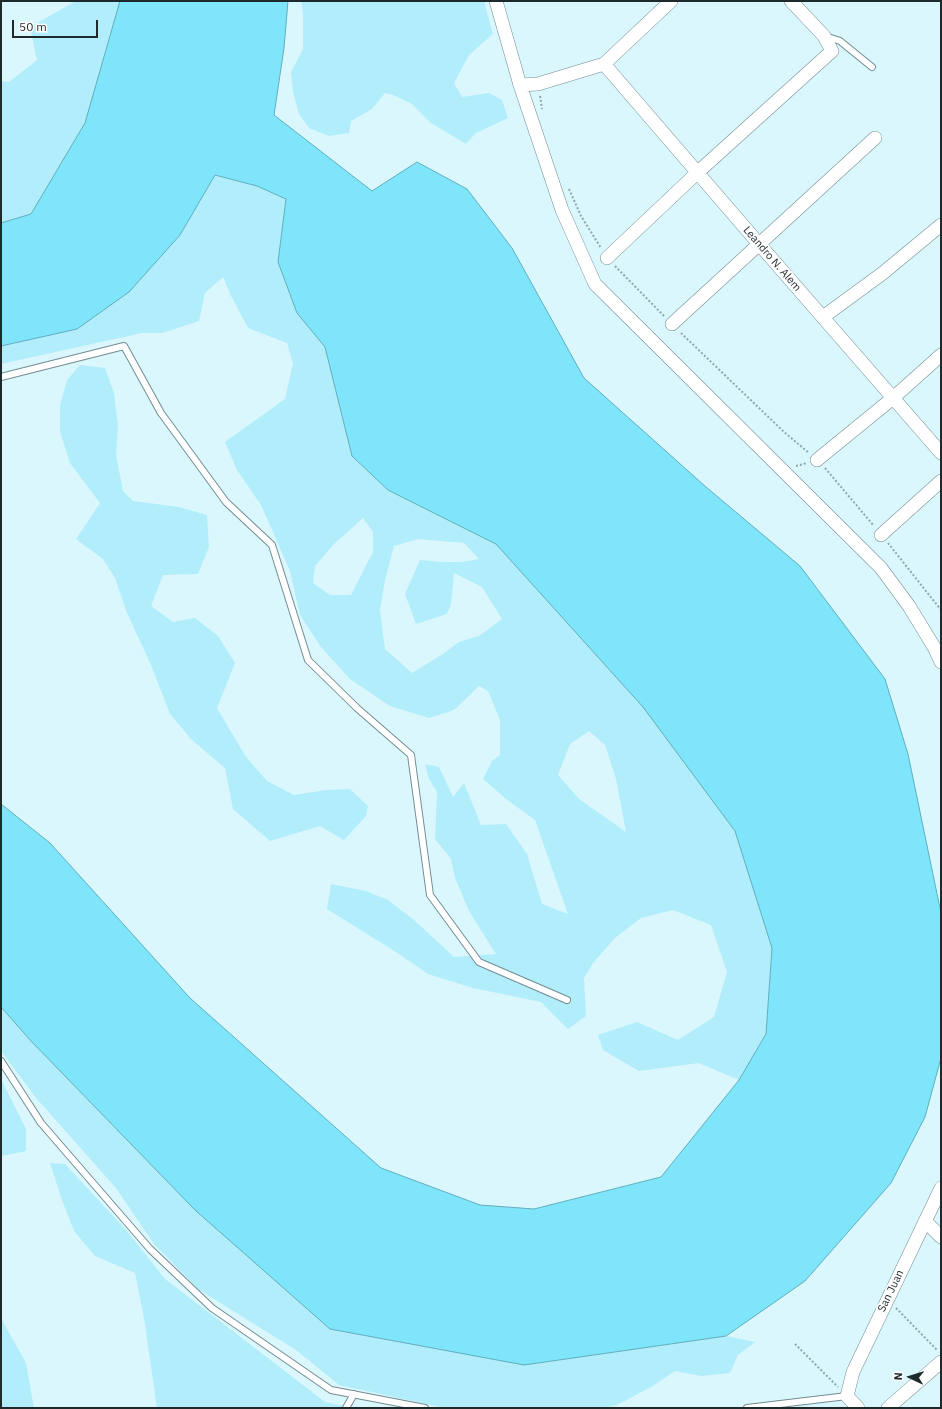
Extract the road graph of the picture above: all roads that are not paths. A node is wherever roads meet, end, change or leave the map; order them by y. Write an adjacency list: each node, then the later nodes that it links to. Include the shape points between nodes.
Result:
1 (496, 1): 7 (street)
2 (671, 1): 5 (street)
3 (791, 1): 4 (street)
4 (824, 36): 6 (lane, via 840,41); 9 (street, via 832,51)
5 (604, 64): 7 (street, via 538,84); 9 (street, Leandro N. Alem)
6 (872, 67)
7 (520, 85): 22 (street, via 562,210 595,284 881,568 909,606)
8 (875, 138): 11 (street)
9 (698, 172): 11 (street, Leandro N. Alem); 12 (street)
10 (941, 225): 13 (street, via 883,273)
11 (759, 244): 13 (street, Leandro N. Alem); 14 (street)
12 (607, 258)
13 (823, 317): 17 (street, Leandro N. Alem)
14 (672, 324)
15 (941, 355): 17 (street)
16 (1, 377): 23 (lane, via 124,346 161,412 226,502 272,544 308,660 357,708 411,755 430,895 479,962)
17 (893, 398): 18 (street, Leandro N. Alem); 19 (street)
18 (941, 453)
19 (817, 460)
20 (941, 481): 21 (street)
21 (881, 535)
22 (941, 662)
23 (567, 1000)
24 (1, 1061): 29 (lane, via 41,1123 150,1248 212,1308 331,1390)
25 (941, 1188): 26 (street, San Juan)
26 (925, 1221): 27 (street); 30 (street, San Juan, via 853,1372)
27 (941, 1237)
28 (941, 1362): 35 (street)
29 (354, 1394): 31 (lane); 32 (lane)
30 (847, 1396): 33 (lane); 34 (street)
31 (346, 1408)
32 (425, 1408)
33 (747, 1408)
34 (858, 1408)
35 (888, 1408)

